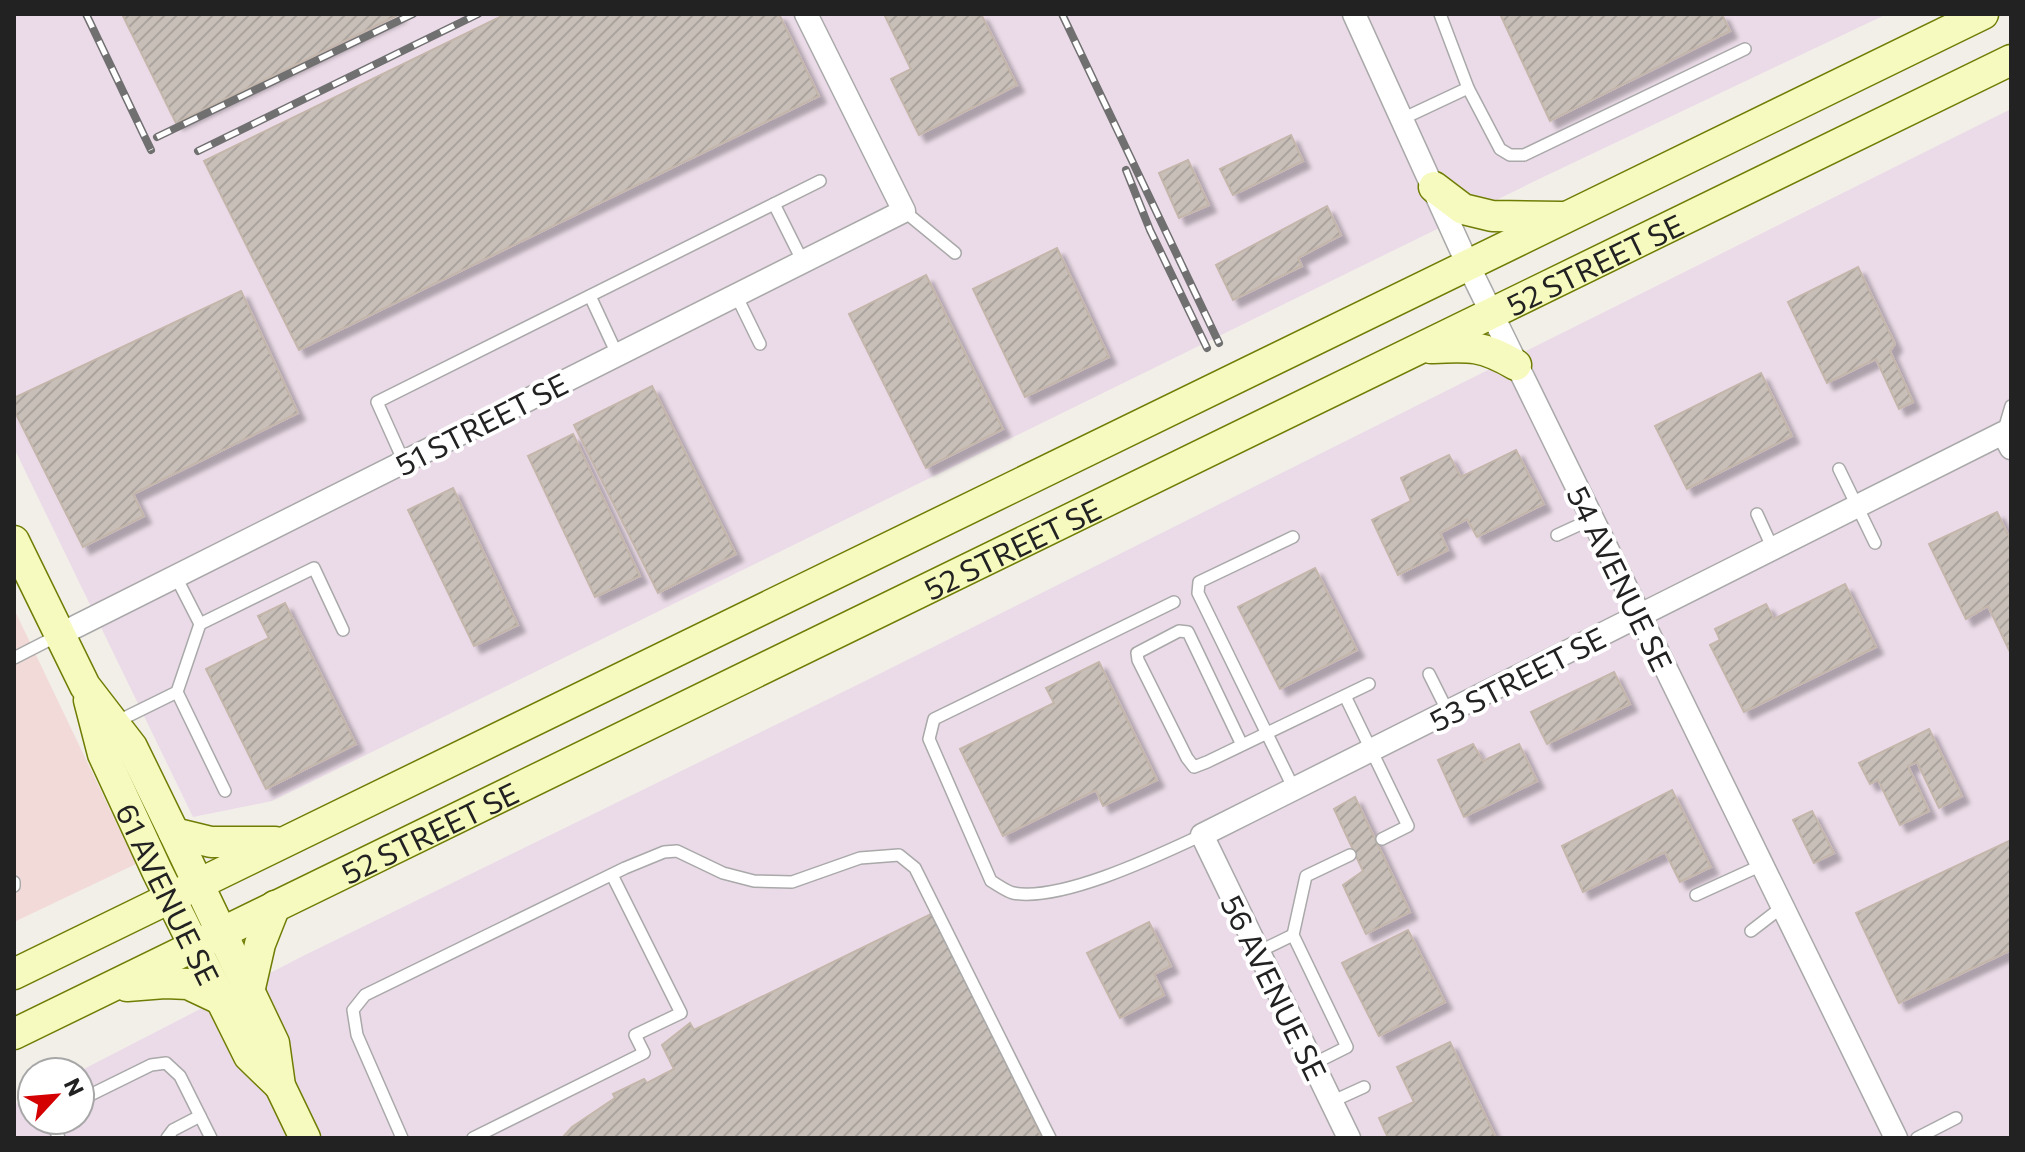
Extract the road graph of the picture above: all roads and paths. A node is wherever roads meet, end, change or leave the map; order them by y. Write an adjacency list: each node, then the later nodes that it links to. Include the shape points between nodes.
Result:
1 (806, 14): 12 (street)
2 (1354, 14): 8 (street, 54 AVENUE SE)
3 (1440, 14): 7 (lane)
4 (1983, 14): 13 (main road, 52 STREET SE)
5 (1745, 49): 7 (lane, via 1524,155 1500,149)
6 (2011, 60): 19 (main road, 52 STREET SE)
7 (1468, 88): 8 (lane)
8 (1402, 119): 10 (street, 54 AVENUE SE)
9 (820, 181): 11 (lane)
10 (1434, 187): 13 (main road, via 1463,209 1492,216); 16 (street, 54 AVENUE SE)
11 (774, 204): 15 (lane); 18 (lane)
12 (904, 211): 14 (lane); 15 (street, 51 STREET SE)
13 (1567, 217): 16 (main road, 52 STREET SE)
14 (955, 253)
15 (803, 262): 17 (street, 51 STREET SE)
16 (1468, 265): 19 (street, 54 AVENUE SE); 58 (main road, 52 STREET SE)
17 (736, 295): 20 (lane); 22 (street, 51 STREET SE)
18 (590, 296): 22 (lane); 26 (lane, via 377,402)
19 (1491, 314): 21 (main road, 52 STREET SE); 23 (street, 54 AVENUE SE)
20 (760, 344)
21 (1421, 348): 23 (main road, via 1472,346); 65 (main road, 52 STREET SE)
22 (617, 354): 26 (street, 51 STREET SE)
23 (1516, 365): 30 (street, 54 AVENUE SE)
24 (2011, 406): 25 (lane)
25 (2007, 440): 28 (street, 53 STREET SE)
26 (404, 462): 36 (street, 51 STREET SE)
27 (1839, 469): 28 (lane)
28 (1857, 507): 34 (lane); 35 (street, 53 STREET SE)
29 (1757, 514): 35 (lane)
30 (1592, 519): 31 (lane); 38 (street, 54 AVENUE SE)
31 (1557, 535)
32 (1293, 537): 50 (lane, via 1199,582 1198,593)
33 (14, 541): 41 (main road, 61 AVENUE SE)
34 (1875, 543)
35 (1773, 549): 38 (street, 53 STREET SE)
36 (176, 577): 39 (lane); 41 (street, 51 STREET SE)
37 (1174, 602): 56 (lane, via 934,719 929,739 991,881 1011,892 1046,894 1136,865)
38 (1640, 616): 48 (street, 53 STREET SE); 60 (street, 54 AVENUE SE)
39 (200, 624): 40 (lane, via 314,568); 46 (lane)
40 (343, 630)
41 (59, 635): 42 (lane); 45 (main road, 61 AVENUE SE)
42 (14, 658)
43 (1429, 674): 48 (lane)
44 (1369, 684): 47 (lane)
45 (85, 686): 49 (main road, 61 AVENUE SE); 64 (main road, 61 AVENUE SE, via 103,754)
46 (177, 692): 49 (lane); 54 (lane)
47 (1345, 696): 50 (lane); 52 (lane)
48 (1448, 712): 52 (street, 53 STREET SE)
49 (113, 723): 55 (main road, 61 AVENUE SE, via 132,747)
50 (1267, 733): 51 (lane); 53 (lane)
51 (1242, 745): 51 (lane, via 1194,767 1137,653 1179,631 1188,632)
52 (1372, 750): 53 (street, 53 STREET SE); 57 (lane, via 1408,826)
53 (1294, 789): 56 (street, 53 STREET SE)
54 (225, 791)
55 (174, 833): 58 (main road, via 211,842); 62 (main road, 61 AVENUE SE)
56 (1202, 835): 70 (street, 56 AVENUE SE)
57 (1382, 839)
58 (281, 842): 62 (main road, 52 STREET SE)
59 (1350, 855): 68 (lane, via 1306,876)
60 (1762, 865): 63 (lane); 66 (street, 54 AVENUE SE)
61 (612, 875): 84 (lane, via 365,995 353,1010 357,1035); 85 (lane, via 681,1013 635,1035 644,1053); 86 (lane, via 677,851 723,873 792,882 860,858 899,855 915,868)
62 (198, 884): 64 (main road, 52 STREET SE); 69 (main road, 61 AVENUE SE)
63 (1696, 895)
64 (171, 898): 69 (main road, 61 AVENUE SE); 71 (main road, 52 STREET SE)
65 (275, 906): 69 (main road, 52 STREET SE); 73 (main road)
66 (1782, 907): 67 (lane); 88 (street, 54 AVENUE SE)
67 (1751, 931)
68 (1293, 935): 70 (lane); 75 (lane, via 1347,1047)
69 (208, 938): 72 (main road, 52 STREET SE); 73 (main road, 61 AVENUE SE)
70 (1258, 952): 75 (street, 56 AVENUE SE)
71 (14, 974)
72 (109, 987): 73 (main road, via 188,984); 74 (main road, 52 STREET SE)
73 (236, 996): 83 (main road, 61 AVENUE SE, via 274,1043 280,1086)
74 (14, 1034)
75 (1313, 1064): 78 (street, 56 AVENUE SE)
76 (1364, 1087): 78 (lane)
77 (96, 1092): 79 (lane, via 166,1063 180,1076)
78 (1331, 1102): 87 (street, 56 AVENUE SE)
79 (200, 1116): 81 (lane); 82 (lane)
80 (1956, 1118): 89 (lane)
81 (167, 1138)
82 (211, 1138)
83 (305, 1138)
84 (402, 1138)
85 (473, 1138)
86 (1050, 1138)
87 (1349, 1138)
88 (1896, 1138)
89 (1917, 1138)

